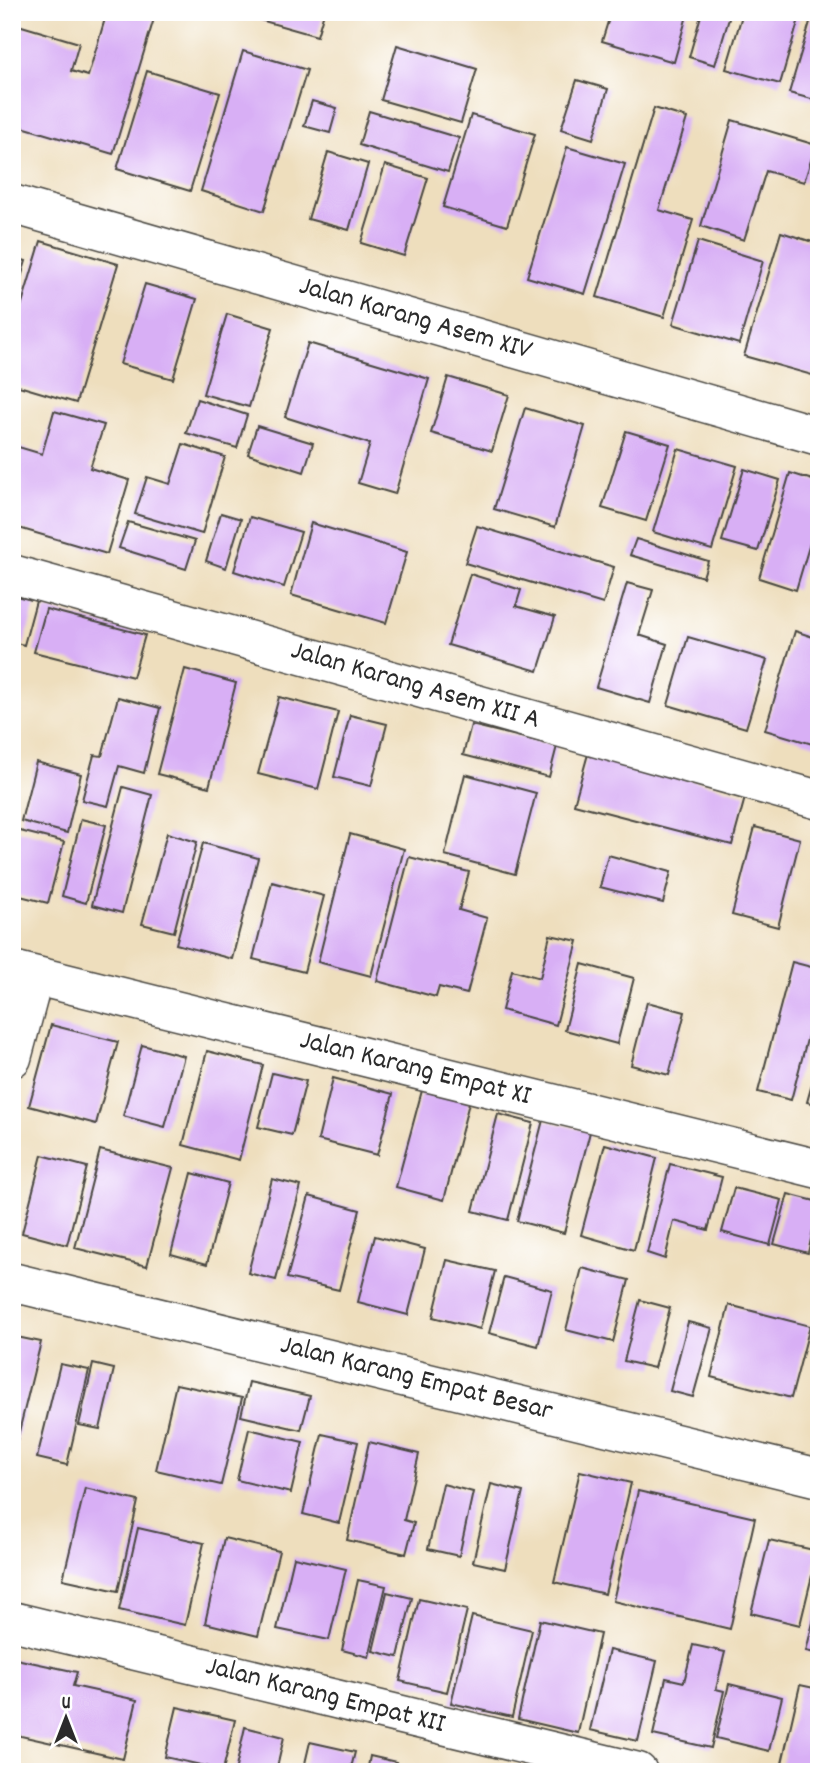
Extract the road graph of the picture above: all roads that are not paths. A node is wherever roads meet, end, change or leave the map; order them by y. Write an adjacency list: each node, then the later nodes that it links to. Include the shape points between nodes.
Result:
1 (12, 204): 2 (street, Jalan Karang Asem XIV)
2 (819, 436)
3 (12, 574): 4 (street, Jalan Karang Asem XII A)
4 (819, 800)
5 (23, 973): 6 (street); 7 (street, Jalan Karang Empat XI)
6 (12, 1058)
7 (819, 1169)
8 (12, 1282): 9 (street, Jalan Karang Empat Besar)
9 (819, 1478)
10 (12, 1621): 11 (street, Jalan Karang Empat XII)
11 (638, 1772)

